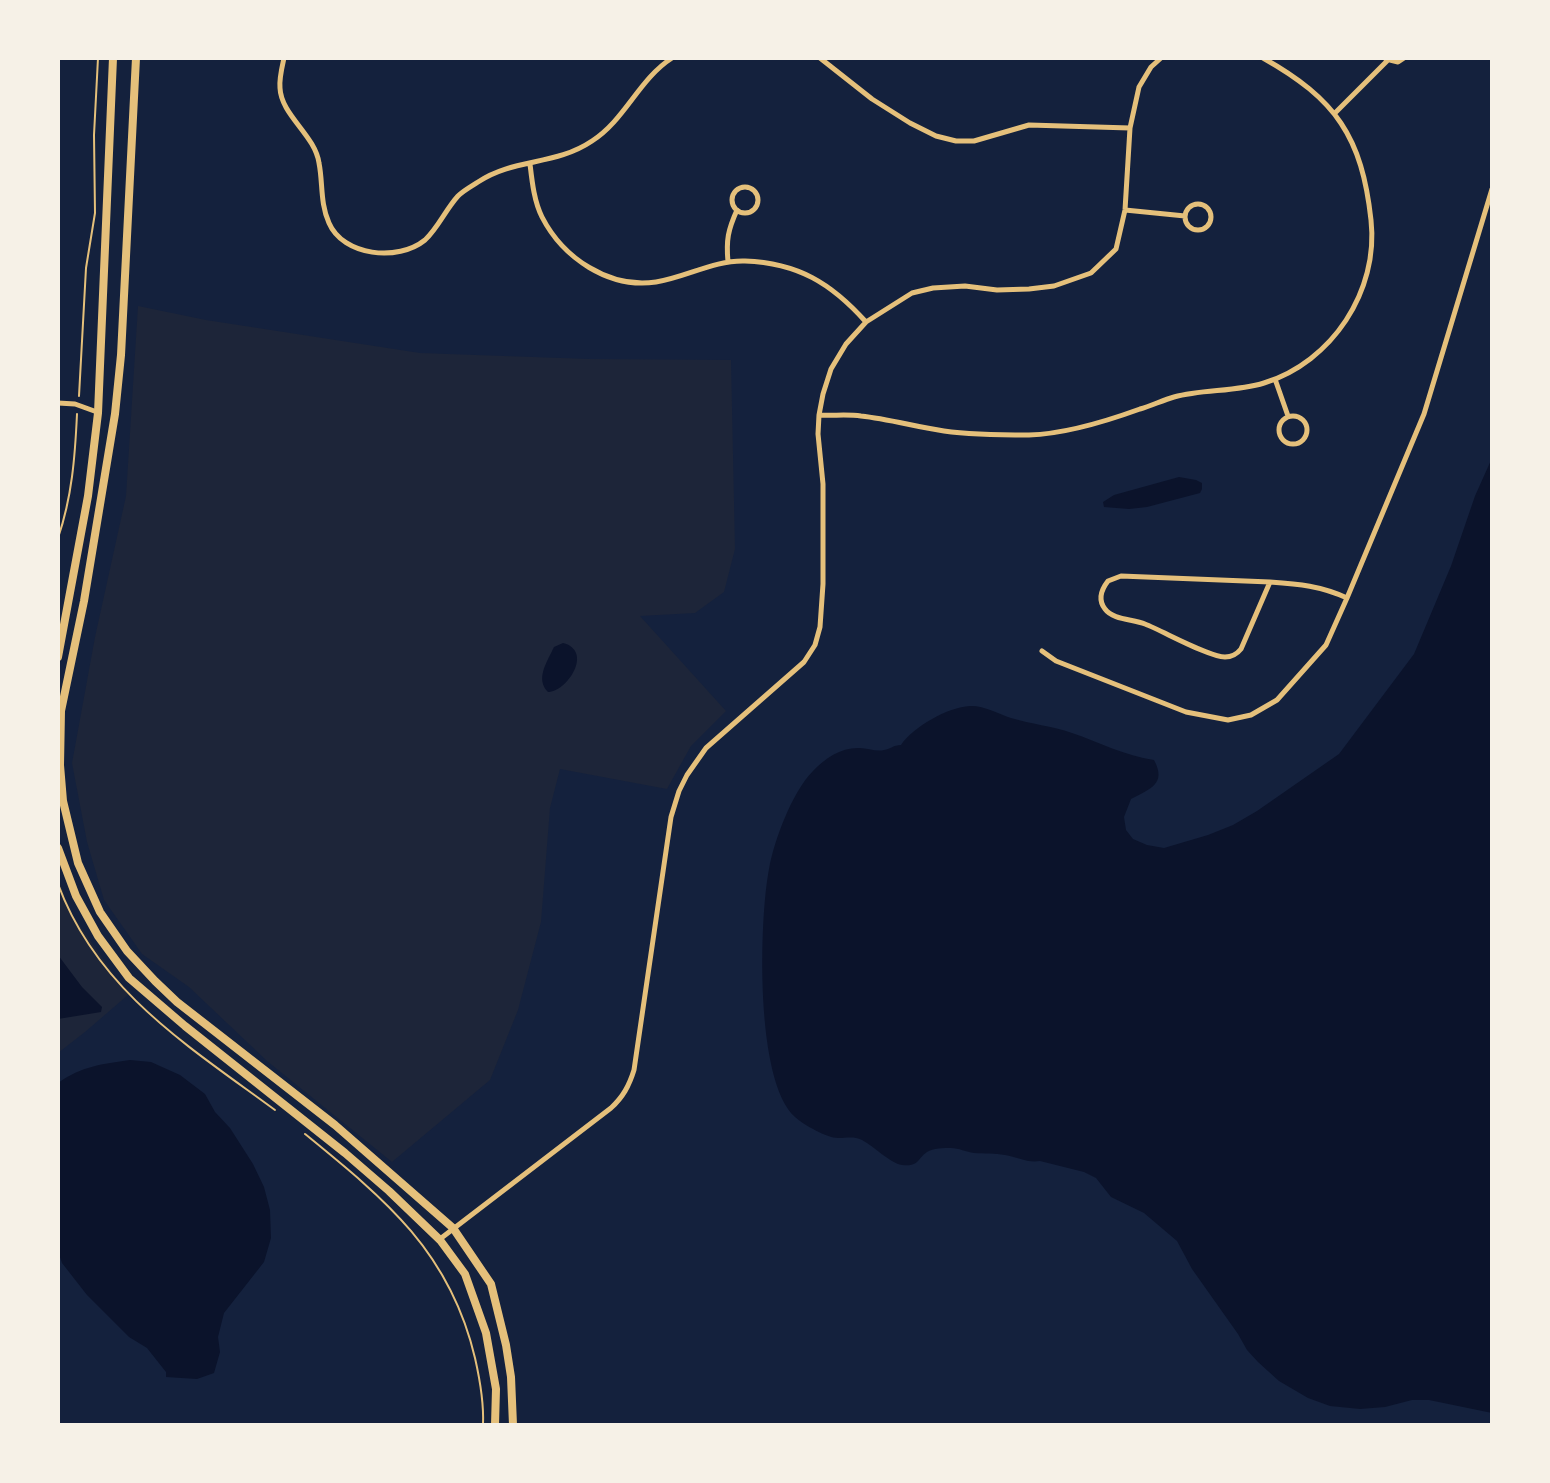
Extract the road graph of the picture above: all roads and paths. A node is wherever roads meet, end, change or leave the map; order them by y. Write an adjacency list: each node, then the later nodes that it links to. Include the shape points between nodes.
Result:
1 (98, 58): 22 (path, via 95,213 86,268)
2 (113, 58): 23 (main road)
3 (136, 58): 35 (main road, via 115,414 61,711 63,801 78,863 100,912 155,981)
4 (284, 58): 13 (street, via 279,90 319,160 330,227 349,245 390,254 411,247 425,240 460,194 496,172)
5 (672, 58): 13 (street, via 594,140 571,154)
6 (820, 58): 12 (street, via 910,123 956,141 1029,125)
7 (1161, 58): 12 (street, via 1139,87)
8 (1263, 58): 11 (street)
9 (1404, 58): 10 (street)
10 (1387, 59): 11 (street)
11 (1335, 113): 20 (street, via 1367,186 1370,260 1355,307 1337,334 1305,364)
12 (1130, 128): 16 (street)
13 (530, 164): 18 (street, via 541,216 577,260 605,276 654,282)
14 (1492, 189): 28 (street, via 1424,414)
15 (737, 210): 15 (street, via 754,210 758,202 753,190 736,191 732,203); 18 (street, via 726,240)
16 (1125, 210): 17 (street); 19 (street, via 1116,249 1091,273 1029,289 933,288 912,293)
17 (1185, 216): 17 (street, via 1197,205 1209,210 1210,219 1198,230 1190,228)
18 (728, 262): 19 (street, via 766,263 811,276 833,289)
19 (866, 322): 24 (street, via 831,369)
20 (1275, 379): 24 (street, via 1175,397 1098,424 1033,435 945,431 859,416); 25 (street)
21 (58, 403): 22 (street)
22 (78, 406): 23 (street); 26 (path, via 73,477)
23 (98, 413): 30 (main road)
24 (819, 415): 35 (street, via 823,584 815,645 804,662 706,748 679,791 634,1070 623,1097)
25 (1288, 416): 25 (street, via 1279,433 1284,441 1299,443 1308,432 1305,422)
26 (58, 538)
27 (1270, 582): 27 (street, via 1121,576 1108,581 1101,599 1111,615 1225,657 1241,649); 28 (street, via 1315,586)
28 (1347, 598): 29 (street, via 1326,645 1277,700 1251,715 1228,720 1176,708)
29 (1042, 651)
30 (58, 657)
31 (58, 848): 36 (main road, via 76,896 129,978 345,1153)
32 (58, 884): 33 (path, via 88,943 128,995)
33 (282, 1115)
34 (304, 1134): 37 (path, via 398,1215 440,1270 470,1337)
35 (453, 1228): 36 (street); 39 (main road, via 491,1284 508,1356)
36 (440, 1240): 38 (main road, via 465,1274 486,1333 496,1389)
37 (483, 1425)
38 (495, 1425)
39 (513, 1425)

